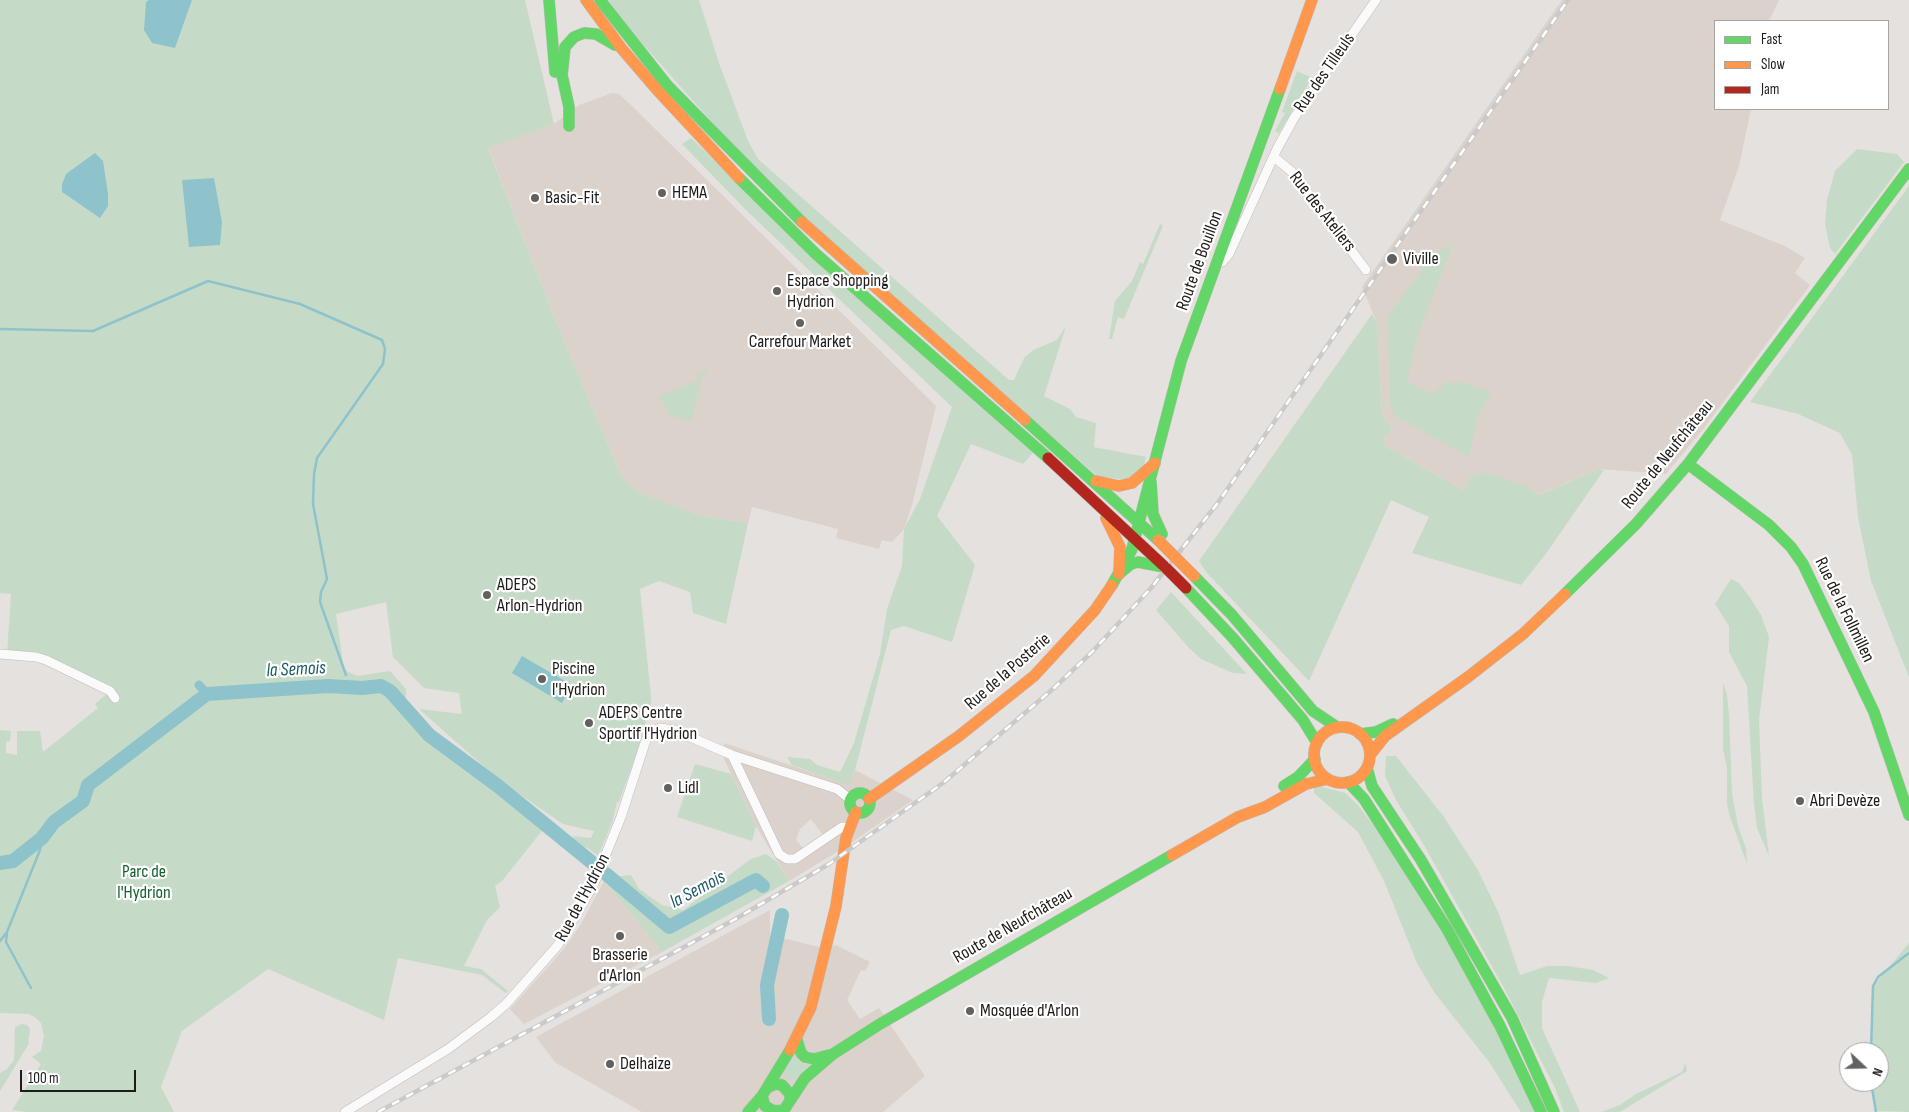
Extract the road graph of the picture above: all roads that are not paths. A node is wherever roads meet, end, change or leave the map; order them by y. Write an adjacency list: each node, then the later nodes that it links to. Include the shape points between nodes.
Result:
1 (549, 0): 6 (main road, via 556,80 569,126 569,107 562,75 566,47 574,37 584,33 596,34)
2 (586, 0): 6 (main road)
3 (600, 0): 15 (main road, via 667,85 771,194)
4 (1312, 0): 7 (main road, Route de Bouillon)
5 (1376, 0): 8 (street, Rue des Tilleuls, via 1294,118)
6 (622, 49): 17 (main road, via 692,129 816,254)
7 (1261, 143): 8 (street); 9 (main road, Route de Bouillon)
8 (1276, 153): 9 (street); 11 (street, Rue des Tilleuls, via 1229,254); 12 (street, Rue des Ateliers)
9 (1257, 155): 11 (main road, Route de Bouillon)
10 (1909, 169): 14 (main road, Route de Neufchâteau)
11 (1217, 267): 13 (main road, Route de Bouillon, via 1181,361)
12 (1366, 270)
13 (1155, 463): 15 (main road, via 1132,483 1119,486); 16 (main road, Route de Bouillon)
14 (1688, 464): 25 (main road, Route de Neufchâteau, via 1636,524 1523,634); 39 (main road, Rue de la Follmillen, via 1769,524 1792,547 1803,564 1874,712)
15 (1094, 480): 18 (main road)
16 (1151, 482): 18 (main road, Route de Bouillon); 19 (main road, via 1153,514)
17 (1104, 509): 20 (main road); 22 (main road, via 1120,547)
18 (1140, 522): 19 (main road); 20 (main road, Route de Bouillon)
19 (1160, 537): 26 (main road, bridge, via 1232,615 1313,712)
20 (1135, 539): 21 (main road); 22 (main road, Rue de la Posterie)
21 (1146, 557): 22 (main road); 28 (main road, bridge, via 1166,568 1233,638 1302,720)
22 (1119, 574): 35 (main road, Rue de la Posterie, via 1095,610 1034,676 959,736)
23 (0, 654): 24 (street, via 46,660 110,691)
24 (115, 698)
25 (1408, 718): 27 (main road, Route de Neufchâteau, via 1376,732); 30 (main road, Route de Neufchâteau, via 1385,736)
26 (1337, 728): 27 (main road, via 1353,729); 28 (main road, via 1322,736)
27 (1360, 734): 30 (main road, via 1368,743)
28 (1317, 743): 31 (main road)
29 (732, 755): 36 (street, Rue de l'Hydrion, via 837,789); 40 (street, via 779,854 795,859 842,827); 49 (street, Rue de l'Hydrion, via 674,730 660,728 648,736 621,817 593,886 558,945 508,1003 485,1022)
30 (1370, 755): 32 (main road)
31 (1315, 759): 33 (main road); 38 (main road, Route de Neufchâteau, via 1298,777 1257,802)
32 (1367, 768): 34 (main road); 52 (main road, via 1372,786 1426,868 1512,1018)
33 (1328, 779): 34 (main road); 38 (main road, Route de Neufchâteau, via 1306,784 1265,807)
34 (1348, 782): 51 (main road, via 1364,799 1447,929 1500,1026)
35 (869, 799): 36 (main road, via 859,793); 37 (main road, Rue de la Posterie, via 867,810)
36 (851, 800): 37 (main road)
37 (856, 812): 40 (main road, Rue de la Posterie)
38 (1245, 814): 42 (main road, Route de Neufchâteau, via 977,967)
39 (1909, 815)
40 (849, 828): 41 (main road, Rue de la Posterie, via 819,982)
41 (797, 1040): 42 (main road, via 801,1053 809,1059); 43 (main road, Rue de la Posterie)
42 (833, 1054): 44 (main road, Route de Neufchâteau)
43 (783, 1063): 45 (main road, Rue de la Posterie); 46 (main road, Rue de la Posterie)
44 (805, 1078): 45 (main road, Route de Neufchâteau); 47 (main road, Route de Neufchâteau)
45 (783, 1085): 46 (main road, via 775,1084); 47 (main road, via 790,1094)
46 (764, 1092): 48 (main road, via 765,1106); 50 (main road, Rue de la Posterie)
47 (788, 1106): 48 (main road, via 784,1110)
48 (770, 1111)
49 (345, 1112)
50 (748, 1112)
51 (1541, 1112)
52 (1554, 1112)

